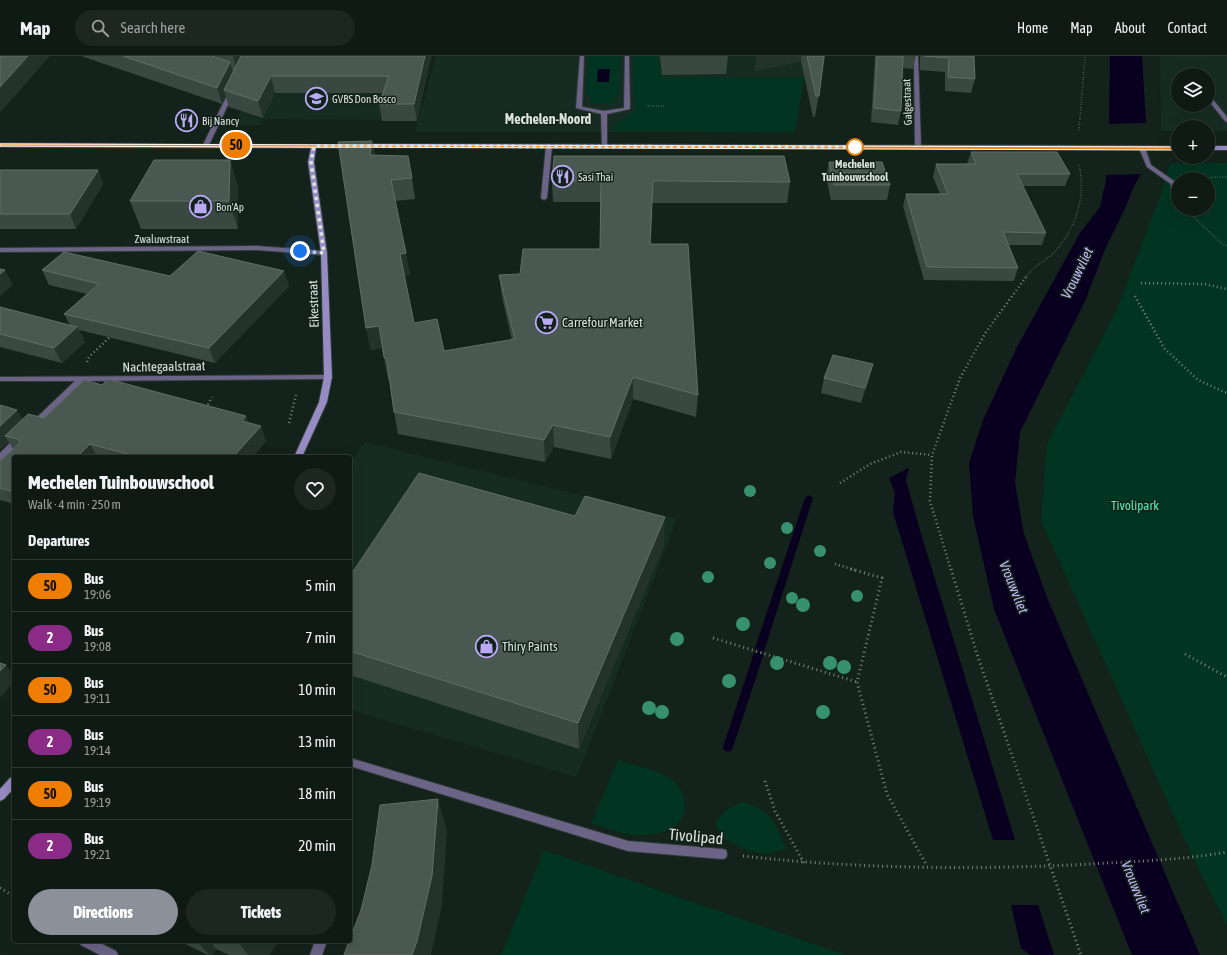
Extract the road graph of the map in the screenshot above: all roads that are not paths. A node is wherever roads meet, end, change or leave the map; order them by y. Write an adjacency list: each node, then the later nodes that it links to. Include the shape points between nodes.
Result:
1 (582, 56): 6 (street, via 579,108)
2 (627, 56): 6 (street, via 627,109)
3 (916, 56): 13 (street, Galgestraat)
4 (235, 84): 9 (street)
5 (1215, 105): 7 (street)
6 (604, 113): 12 (street)
7 (1227, 120)
8 (0, 145): 9 (main road)
9 (206, 145): 10 (main road)
10 (314, 146): 11 (main road); 21 (main road, Eikestraat, via 311,162)
11 (549, 146): 12 (main road); 19 (street)
12 (605, 146): 13 (main road)
13 (918, 147): 14 (main road)
14 (1142, 148): 15 (main road); 18 (street, via 1149,166)
15 (1171, 148)
16 (1215, 148): 17 (main road)
17 (1227, 148)
18 (1171, 181)
19 (544, 198)
20 (0, 250): 21 (street, Zwaluwstraat, via 256,248)
21 (324, 253): 22 (main road, Eikestraat)
22 (328, 377): 23 (street, Nachtegaalstraat); 27 (main road, Eikestraat, via 323,402)
23 (81, 379): 24 (street, Nachtegaalstraat); 25 (street)
24 (0, 380)
25 (3, 454): 26 (street)
26 (17, 455)
27 (299, 455)
28 (352, 763): 31 (street, Tivolipad, via 628,846)
29 (12, 783): 30 (main road)
30 (0, 796)
31 (722, 854)
32 (89, 943): 34 (street)
33 (320, 943): 35 (street)
34 (112, 955)
35 (316, 955)

